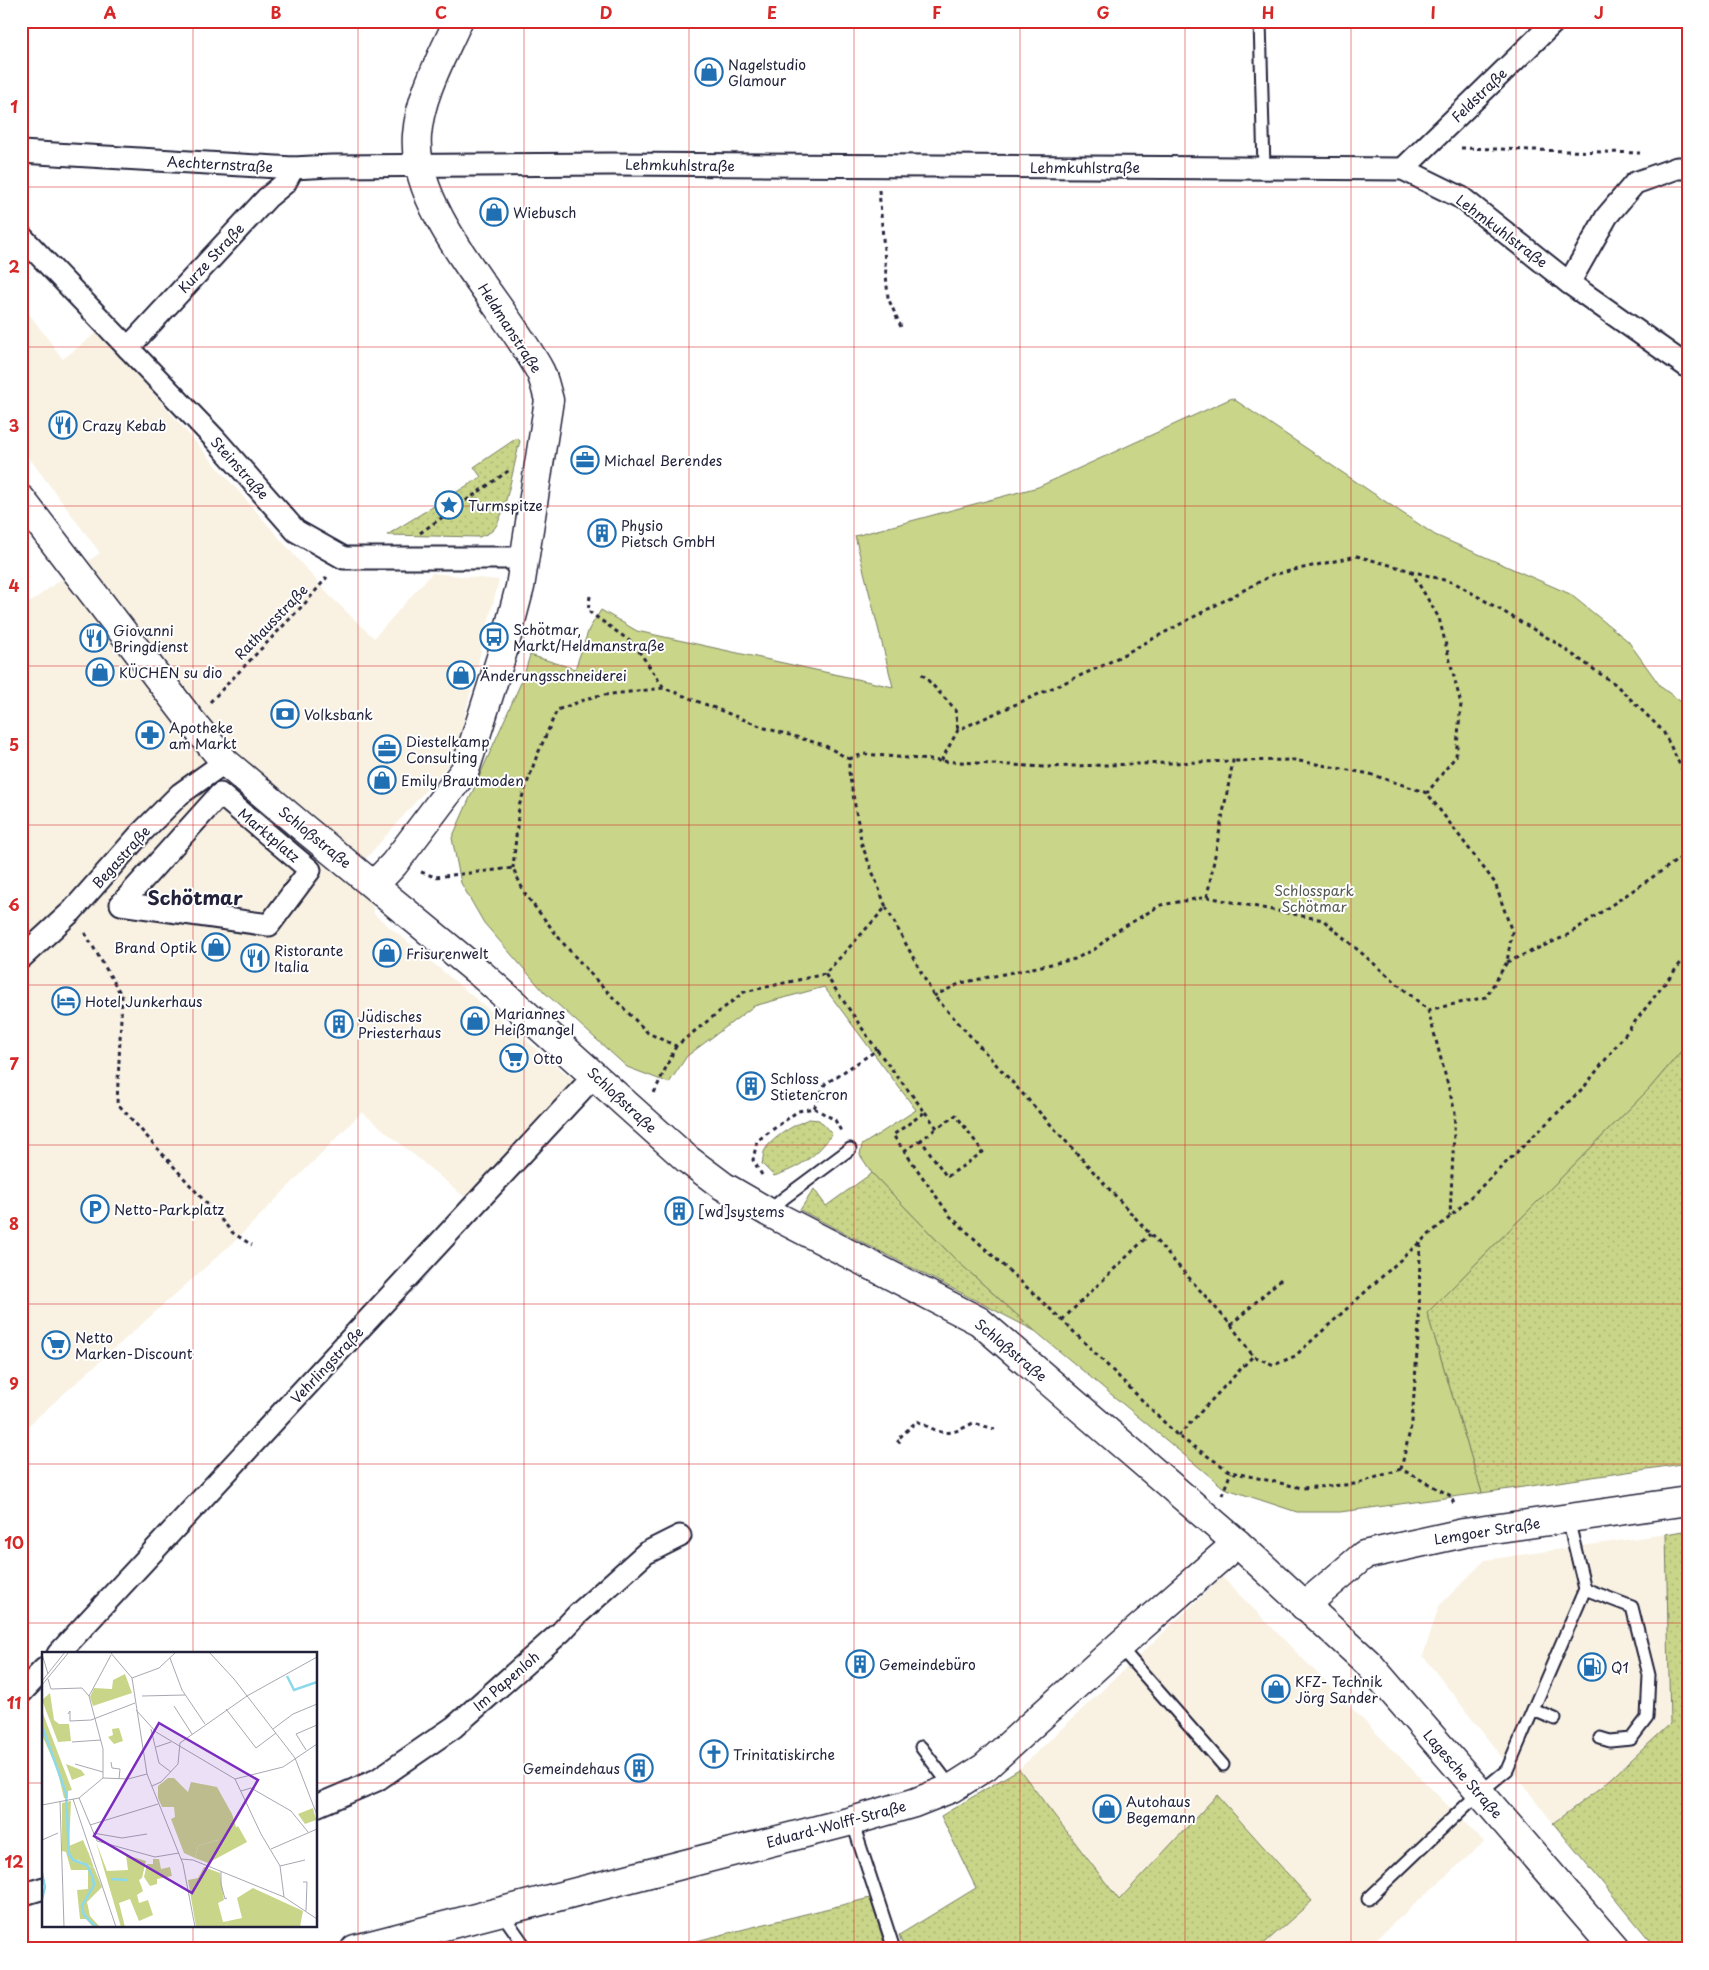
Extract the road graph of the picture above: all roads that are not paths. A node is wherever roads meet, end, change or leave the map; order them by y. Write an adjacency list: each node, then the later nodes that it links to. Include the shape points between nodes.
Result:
1 (458, 21): 5 (street, Heldmanstraße, via 422,105 417,136)
2 (1260, 21): 8 (lane)
3 (1555, 21): 9 (street, Feldstraße)
4 (21, 152): 6 (street, Aechternstraße)
5 (420, 166): 6 (street, Aechternstraße); 8 (street, Lehmkuhlstraße, via 654,164); 15 (street, Heldmanstraße, via 431,199 454,242 541,372 549,400)
6 (293, 168): 12 (street, Kurze Straße, via 284,183)
7 (1682, 168): 11 (street, via 1636,183 1607,216)
8 (1264, 169): 9 (street, Lehmkuhlstraße)
9 (1403, 169): 11 (street, Lehmkuhlstraße, via 1462,198)
10 (21, 236): 12 (street, Steinstraße)
11 (1569, 282): 13 (street, Lehmkuhlstraße)
12 (128, 348): 15 (street, Steinstraße, via 296,531 344,558)
13 (1688, 367)
14 (21, 499): 16 (street, Schloßstraße)
15 (524, 558): 17 (street, Heldmanstraße, via 503,651 465,770 394,864)
16 (226, 762): 17 (street, Schloßstraße); 19 (street, Begastraße, via 180,794 72,911)
17 (374, 885): 20 (street, Schloßstraße)
18 (121, 904): 18 (street, Marktplatz, via 220,794 310,870 269,925)
19 (21, 958)
20 (595, 1075): 22 (street, Schloßstraße, via 687,1159 723,1186); 30 (street, Vehrlingstraße)
21 (850, 1149): 22 (lane)
22 (776, 1205): 26 (street, Schloßstraße, via 979,1321)
23 (1688, 1500): 24 (street, Lemgoer Straße)
24 (1568, 1519): 27 (lane); 28 (street, Lemgoer Straße, via 1464,1533 1364,1555)
25 (680, 1536): 40 (street, Im Papenloh, via 646,1553 454,1727 377,1780)
26 (1236, 1543): 28 (street, Schloßstraße); 29 (street, Eduard-Wolff-Straße)
27 (1584, 1589): 33 (lane); 35 (lane, via 1632,1608 1649,1675 1647,1718 1631,1739 1610,1741)
28 (1304, 1606): 39 (street, Lagesche Straße, via 1368,1663)
29 (1119, 1646): 37 (lane); 38 (street, Eduard-Wolff-Straße, via 985,1767)
30 (60, 1652)
31 (42, 1671): 32 (street)
32 (21, 1693)
33 (1533, 1710): 34 (lane); 39 (lane, via 1507,1770)
34 (1554, 1719)
35 (1600, 1738)
36 (921, 1747): 38 (lane)
37 (1223, 1764)
38 (952, 1788): 41 (street, Eduard-Wolff-Straße)
39 (1479, 1793): 44 (lane); 49 (street, Lagesche Straße)
40 (318, 1805)
41 (852, 1821): 45 (street, Eduard-Wolff-Straße); 48 (lane)
42 (42, 1889): 43 (street)
43 (21, 1895)
44 (1368, 1899)
45 (501, 1912): 46 (street, Eduard-Wolff-Straße); 47 (lane)
46 (355, 1949)
47 (527, 1949)
48 (894, 1949)
49 (1615, 1949)

